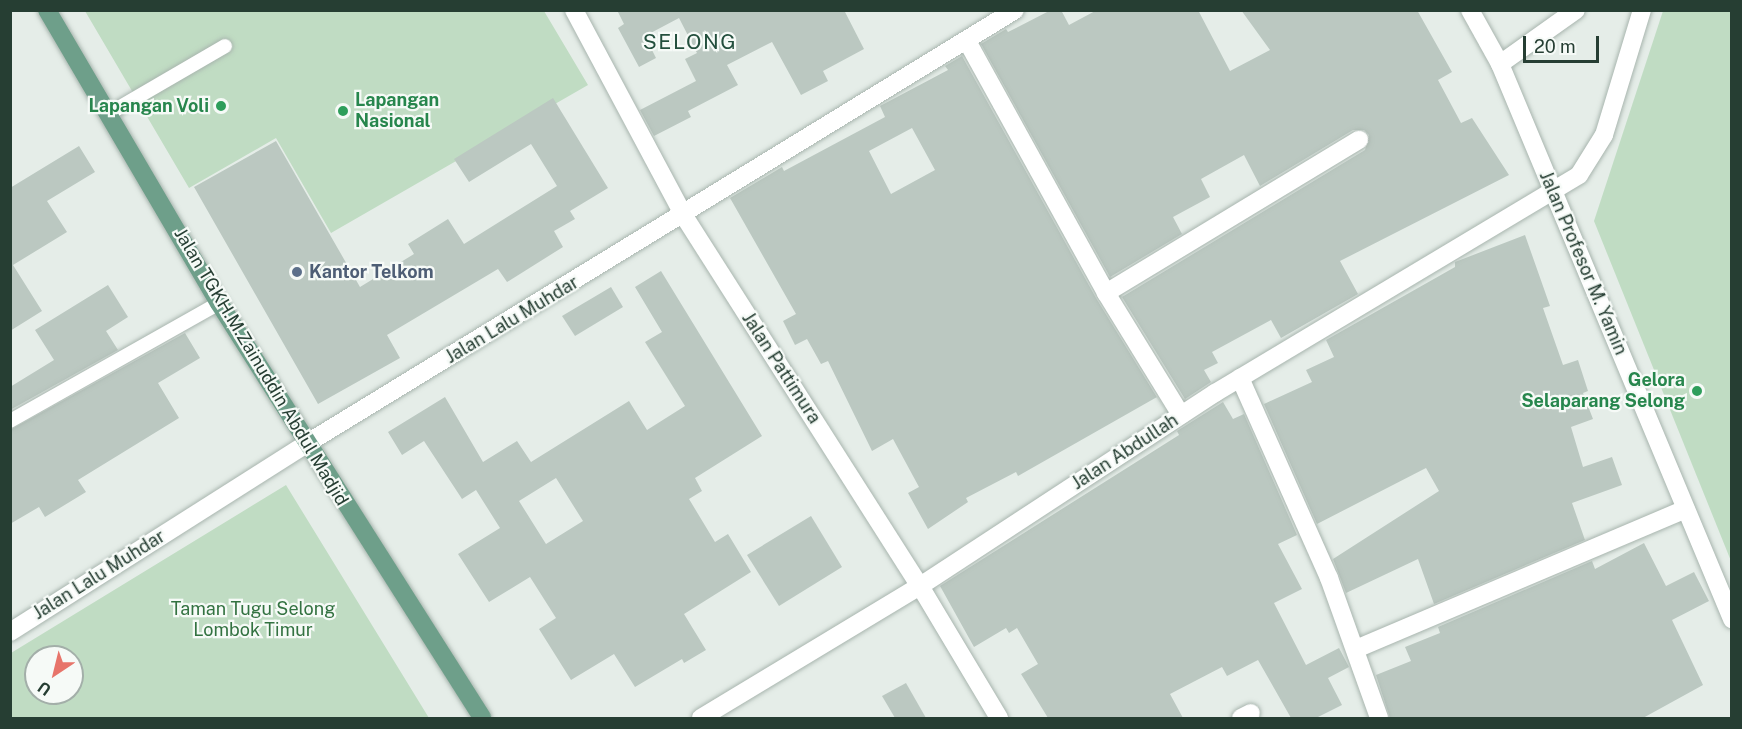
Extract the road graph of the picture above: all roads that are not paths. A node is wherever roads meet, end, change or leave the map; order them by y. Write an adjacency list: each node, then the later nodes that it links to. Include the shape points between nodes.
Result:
1 (47, 10): 10 (main road, Jalan TGKH.M.Zainuddin Abdul Madjid)
2 (574, 10): 13 (street, Jalan Pattimura)
3 (1015, 10): 7 (street, Jalan Lalu Muhdar)
4 (1470, 10): 9 (street, Jalan Profesor M. Yamin)
5 (1576, 10): 9 (street)
6 (1642, 10): 12 (street, Jalan Abdullah, via 1604,135 1579,175)
7 (967, 40): 13 (street, Jalan Lalu Muhdar); 14 (street)
8 (225, 46): 10 (lane)
9 (1500, 64): 12 (street, Jalan Profesor M. Yamin)
10 (110, 113): 15 (main road, Jalan TGKH.M.Zainuddin Abdul Madjid)
11 (1359, 140): 14 (street)
12 (1554, 193): 16 (street, Jalan Abdullah); 20 (street, Jalan Profesor M. Yamin)
13 (684, 216): 19 (street, Jalan Lalu Muhdar); 21 (street, Jalan Pattimura)
14 (1106, 293): 17 (street)
15 (219, 303): 18 (lane); 19 (main road, Jalan TGKH.M.Zainuddin Abdul Madjid)
16 (1240, 378): 17 (street, Jalan Abdullah); 24 (street, via 1329,578)
17 (1181, 415): 21 (street, Jalan Abdullah)
18 (10, 421)
19 (306, 444): 23 (street, Jalan Lalu Muhdar); 25 (main road, Jalan TGKH.M.Zainuddin Abdul Madjid)
20 (1686, 509): 22 (street, Jalan Profesor M. Yamin); 24 (street)
21 (920, 586): 26 (street, Jalan Abdullah); 27 (street, Jalan Pattimura)
22 (1731, 619)
23 (10, 632)
24 (1356, 649): 28 (street)
25 (482, 718)
26 (701, 718)
27 (999, 718)
28 (1379, 718)

